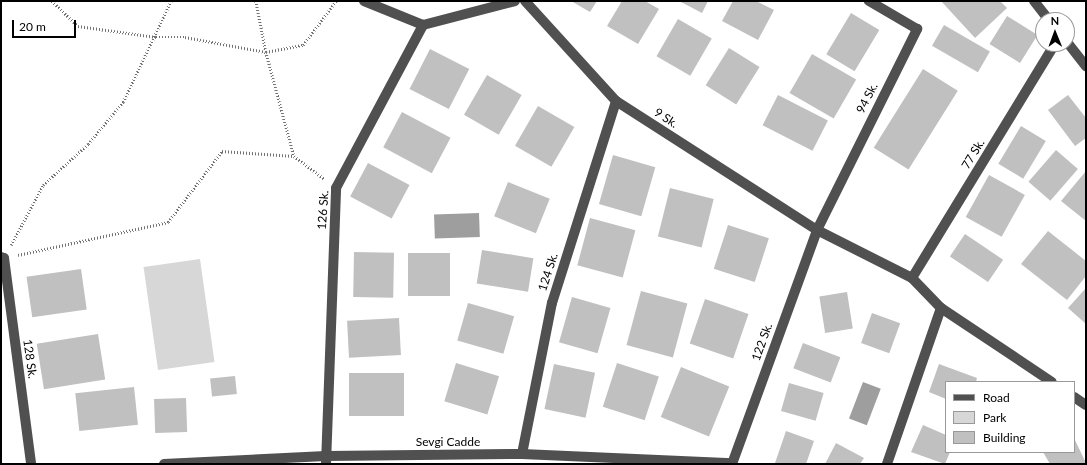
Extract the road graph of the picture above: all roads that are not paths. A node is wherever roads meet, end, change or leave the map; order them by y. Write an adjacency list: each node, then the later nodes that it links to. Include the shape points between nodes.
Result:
1 (364, 1): 7 (street)
2 (515, 1): 7 (street)
3 (525, 1): 11 (street, 9 Sk.)
4 (869, 1): 12 (street, 94 Sk., via 917,29)
5 (1034, 1): 6 (street)
6 (1043, 12)
7 (423, 25): 20 (street, 126 Sk., via 336,188)
8 (1050, 52): 14 (street, 77 Sk.)
9 (1075, 52): 10 (street)
10 (1086, 66)
11 (616, 101): 12 (street, 9 Sk.); 19 (street, 124 Sk., via 552,303)
12 (817, 230): 14 (street, 9 Sk.); 23 (street, 122 Sk.)
13 (2, 258): 21 (street, 128 Sk.)
14 (912, 278): 15 (street, 9 Sk.)
15 (941, 308): 16 (street, 9 Sk.); 24 (street)
16 (1050, 381)
17 (1075, 398): 18 (street)
18 (1086, 405)
19 (522, 454): 20 (street, Sevgi Cadde); 23 (street, Sevgi Cadde)
20 (326, 460): 22 (street, Sevgi Cadde)
21 (31, 464)
22 (164, 464)
23 (732, 464)
24 (887, 464)

